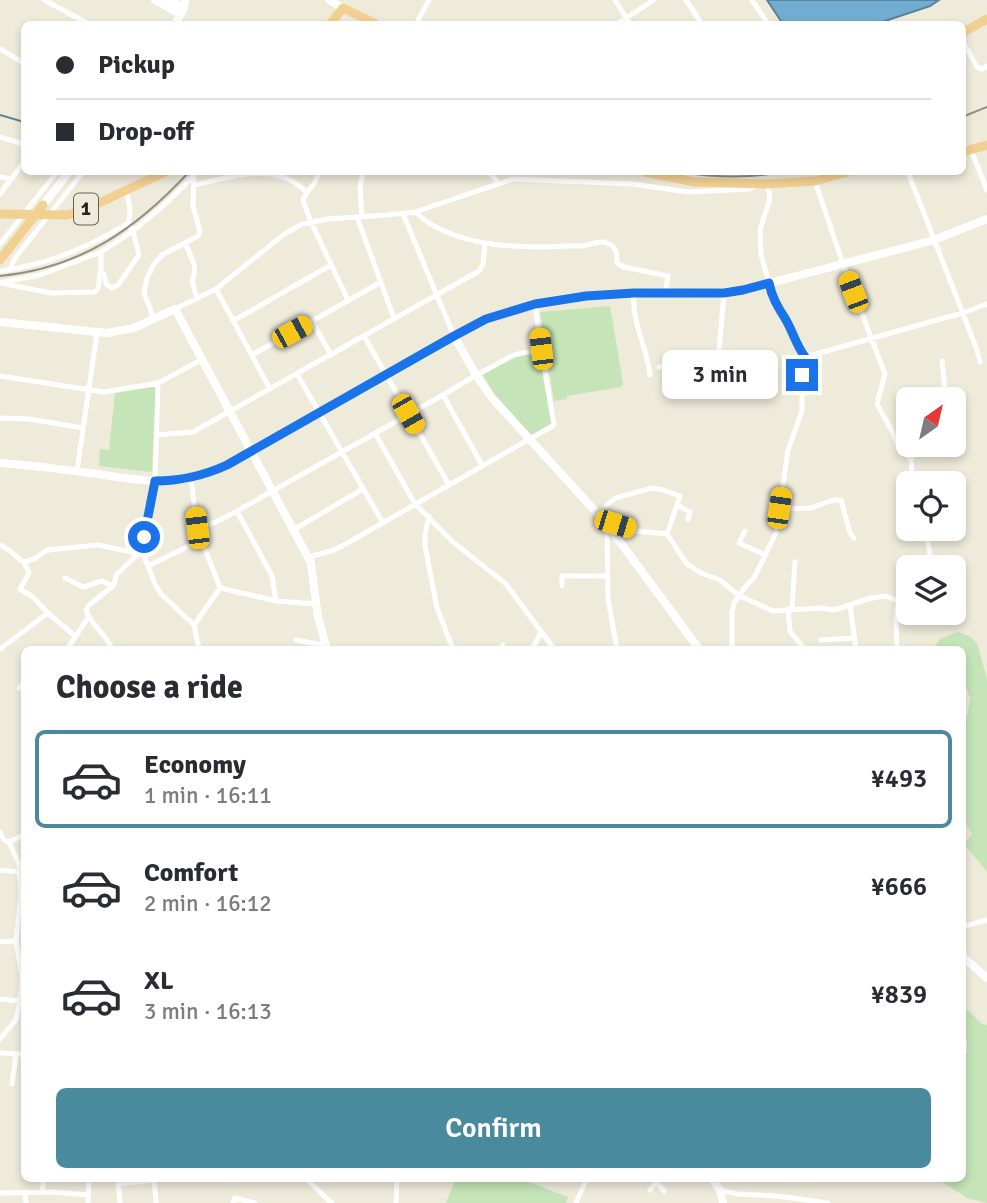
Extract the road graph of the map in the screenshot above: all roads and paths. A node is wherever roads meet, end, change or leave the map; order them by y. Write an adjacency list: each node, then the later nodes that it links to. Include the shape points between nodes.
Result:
1 (44, 0): 13 (street)
2 (155, 0): 11 (street)
3 (169, 0): 11 (street)
4 (329, 0): 10 (street)
5 (429, 0): 17 (street)
6 (615, 0): 18 (street)
7 (654, 0): 18 (street)
8 (686, 0): 19 (street)
9 (752, 0): 20 (street)
10 (345, 4): 15 (main road); 16 (main road)
11 (185, 5): 14 (street)
12 (987, 19): 21 (main road)
13 (83, 21)
14 (177, 21)
15 (332, 21)
16 (371, 21)
17 (417, 21)
18 (628, 21)
19 (700, 21)
20 (766, 21)
21 (966, 31)
22 (966, 47): 25 (street, via 977,67)
23 (0, 49): 24 (street)
24 (21, 61)
25 (987, 66)
26 (0, 137): 27 (street)
27 (21, 143)
28 (987, 145): 29 (main road)
29 (967, 151): 52 (street)
30 (21, 166): 46 (street)
31 (55, 175): 59 (street)
32 (67, 175): 55 (street)
33 (81, 175): 60 (street)
34 (158, 175): 51 (main road, 1)
35 (193, 175): 65 (street)
36 (194, 175): 50 (street)
37 (239, 175): 50 (street)
38 (287, 175): 53 (street)
39 (318, 175): 53 (street)
40 (362, 175): 61 (street)
41 (490, 175): 48 (street)
42 (658, 175): 49 (main road)
43 (836, 175): 47 (main road)
44 (909, 175): 66 (street)
45 (0, 177): 46 (street)
46 (12, 179): 54 (street)
47 (815, 181): 49 (main road); 72 (street)
48 (498, 183): 49 (street, via 513,179 578,181 688,192); 56 (street)
49 (764, 184): 79 (street, via 770,199 760,244)
50 (194, 185): 67 (street, via 193,206 200,232)
51 (126, 190): 60 (main road, 1, via 68,215); 64 (street)
52 (987, 190)
53 (307, 193): 63 (street, via 303,200)
54 (0, 194)
55 (43, 205): 71 (main road)
56 (415, 212): 58 (street); 68 (street, via 444,232)
57 (0, 214): 59 (main road, 1)
58 (403, 214): 61 (street); 84 (street)
59 (24, 215): 60 (main road, 1); 69 (street)
60 (48, 215): 74 (street)
61 (360, 217): 63 (street); 77 (street)
62 (987, 219): 66 (street)
63 (311, 222): 73 (street); 81 (street, via 283,235)
64 (128, 223): 65 (street); 74 (street, via 66,256)
65 (133, 231): 70 (street); 76 (street, via 139,255 118,285 108,286)
66 (934, 240): 72 (street); 90 (street)
67 (185, 243): 85 (street, via 195,267 192,281); 92 (street, via 162,255 147,278 144,292)
68 (485, 243): 80 (street, via 552,247 602,242 613,246 617,263 624,267 668,276); 84 (street, via 479,271)
69 (0, 244)
70 (100, 252): 76 (street); 78 (street, via 40,275)
71 (0, 260)
72 (843, 264): 79 (street); 99 (street)
73 (331, 265): 86 (street); 93 (street)
74 (9, 270): 75 (street)
75 (0, 271)
76 (101, 271): 78 (street, via 95,292 51,293)
77 (380, 282): 86 (street); 91 (street)
78 (0, 283)
79 (769, 283): 83 (street); 103 (street)
80 (666, 288)
81 (216, 289): 85 (street); 93 (street)
82 (634, 293): 83 (street); 87 (street); 112 (street)
83 (724, 293): 107 (street)
84 (436, 295): 91 (street); 98 (street)
85 (197, 299): 89 (street)
86 (348, 300): 94 (street)
87 (535, 304): 98 (street, via 486,319); 100 (street)
88 (987, 304): 90 (street)
89 (175, 309): 92 (street); 104 (street)
90 (962, 313): 99 (street); 108 (street)
91 (394, 318): 97 (street)
92 (154, 319): 96 (street, via 121,332)
93 (233, 321): 101 (street)
94 (312, 321): 101 (street); 102 (street)
95 (0, 322): 96 (street)
96 (97, 333): 119 (street)
97 (364, 336): 102 (street); 113 (street)
98 (454, 336): 111 (street); 113 (street)
99 (871, 339): 103 (street); 131 (street, via 885,374 877,404 898,446)
100 (541, 349): 111 (street, via 514,355); 128 (street, via 554,425)
101 (252, 355): 118 (street)
102 (331, 355): 110 (street)
103 (805, 357): 143 (street, via 802,411 788,450)
104 (201, 360): 116 (street); 121 (street)
105 (755, 361): 107 (street)
106 (942, 361): 117 (street)
107 (718, 362): 109 (street); 115 (street)
108 (980, 362)
109 (659, 367)
110 (297, 374): 118 (street); 122 (street)
111 (476, 374): 120 (street); 128 (street)
112 (650, 374)
113 (386, 375): 122 (street); 123 (street)
114 (0, 376): 119 (street)
115 (718, 380)
116 (158, 383): 119 (street, via 104,392); 127 (street)
117 (944, 387)
118 (270, 389): 121 (street)
119 (89, 390): 125 (street)
120 (443, 395): 123 (street); 133 (street)
121 (230, 412): 127 (street, via 193,432); 129 (street)
122 (319, 414): 129 (street); 130 (street)
123 (408, 414): 126 (street); 138 (street)
124 (0, 418): 125 (street)
125 (83, 428): 134 (street)
126 (375, 433): 130 (street); 141 (street)
127 (156, 435): 137 (street)
128 (530, 440): 133 (street); 145 (street)
129 (253, 452): 136 (street); 140 (street)
130 (342, 453): 139 (street); 140 (street)
131 (911, 459): 135 (street)
132 (0, 463): 134 (street)
133 (482, 466): 138 (street)
134 (77, 471): 137 (street)
135 (912, 471)
136 (191, 478): 137 (street); 150 (street)
137 (155, 481): 157 (street)
138 (449, 485): 141 (street)
139 (363, 489): 148 (street); 151 (street)
140 (274, 490): 144 (street); 151 (street)
141 (415, 504): 146 (street); 148 (street)
142 (677, 505): 145 (street, via 680,496 652,488 615,498); 147 (street, via 691,512); 153 (street)
143 (779, 508): 154 (street, via 841,500); 158 (street, via 776,533)
144 (237, 511): 150 (street); 170 (street, via 272,576)
145 (598, 513): 149 (street)
146 (429, 516): 178 (street, via 453,542 506,584); 188 (street, via 425,546 437,608)
147 (688, 519)
148 (383, 523): 159 (street, via 334,550)
149 (608, 525): 153 (street); 163 (street); 192 (street)
150 (197, 528): 155 (street)
151 (295, 529): 159 (street)
152 (745, 531): 158 (street, via 738,543)
153 (667, 534): 168 (street, via 687,565 720,580)
154 (854, 538)
155 (201, 540): 162 (street); 167 (street)
156 (0, 545): 160 (street)
157 (140, 552): 160 (street, via 98,545 47,550); 162 (street); 165 (street, via 117,574)
158 (765, 555): 168 (street)
159 (308, 556): 171 (street)
160 (24, 562): 174 (street, via 29,573 20,589)
161 (795, 562): 173 (street)
162 (148, 566): 176 (street, via 161,594)
163 (606, 576): 166 (street, via 562,576); 191 (street)
164 (65, 578): 165 (street, via 83,587 102,582)
165 (113, 586): 175 (street, via 89,605)
166 (562, 586)
167 (220, 588): 170 (street); 176 (street)
168 (738, 596): 173 (street, via 773,611); 193 (street, via 732,612)
169 (896, 600): 172 (street, via 886,596)
170 (276, 601): 171 (street)
171 (316, 604): 187 (street)
172 (850, 605): 173 (street, via 834,610); 180 (street)
173 (790, 609): 194 (street, via 790,631)
174 (48, 613): 179 (street); 197 (street)
175 (88, 618): 179 (street); 184 (street)
176 (194, 625): 185 (street)
177 (896, 625): 196 (street)
178 (541, 633): 189 (street); 190 (street)
179 (75, 636): 183 (street)
180 (854, 638): 182 (street); 195 (street)
181 (296, 640): 186 (street)
182 (821, 640)
183 (69, 646)
184 (111, 646)
185 (198, 646)
186 (306, 646)
187 (328, 646)
188 (452, 646)
189 (534, 646)
190 (552, 646)
191 (616, 646)
192 (697, 646)
193 (733, 646)
194 (802, 646)
195 (855, 646)
196 (897, 646)
197 (0, 649)
198 (0, 832): 200 (street)
199 (21, 836): 200 (street)
200 (4, 841): 202 (street, via 16,856)
201 (0, 870): 202 (street)
202 (20, 872): 206 (street)
203 (987, 920): 204 (street)
204 (966, 927)
205 (0, 942): 206 (street)
206 (16, 942): 208 (street)
207 (966, 960): 209 (street)
208 (21, 961)
209 (987, 978)
210 (21, 997): 212 (street)
211 (0, 999): 212 (street)
212 (20, 1001): 213 (street)
213 (16, 1020): 214 (street); 215 (street)
214 (21, 1021)
215 (0, 1039)
216 (0, 1053): 217 (street)
217 (16, 1054): 218 (street); 219 (street)
218 (21, 1054)
219 (12, 1084)
220 (43, 1182): 234 (street)
221 (89, 1182): 237 (street)
222 (118, 1182): 240 (street)
223 (154, 1182): 241 (street)
224 (310, 1182): 236 (street)
225 (397, 1182): 246 (street)
226 (585, 1182): 247 (street)
227 (654, 1182): 231 (street)
228 (657, 1182): 232 (street)
229 (714, 1182): 230 (street)
230 (720, 1190): 248 (street); 249 (street)
231 (650, 1191)
232 (663, 1191)
233 (25, 1192): 234 (street); 235 (street); 238 (street)
234 (42, 1192): 237 (street)
235 (0, 1193)
236 (321, 1194): 244 (street); 245 (street)
237 (88, 1195): 239 (street)
238 (26, 1203)
239 (88, 1203)
240 (120, 1203)
241 (156, 1203)
242 (233, 1203): 243 (street, via 235,1198)
243 (255, 1203)
244 (319, 1203)
245 (332, 1203)
246 (396, 1203)
247 (576, 1203)
248 (723, 1203)
249 (828, 1203)

